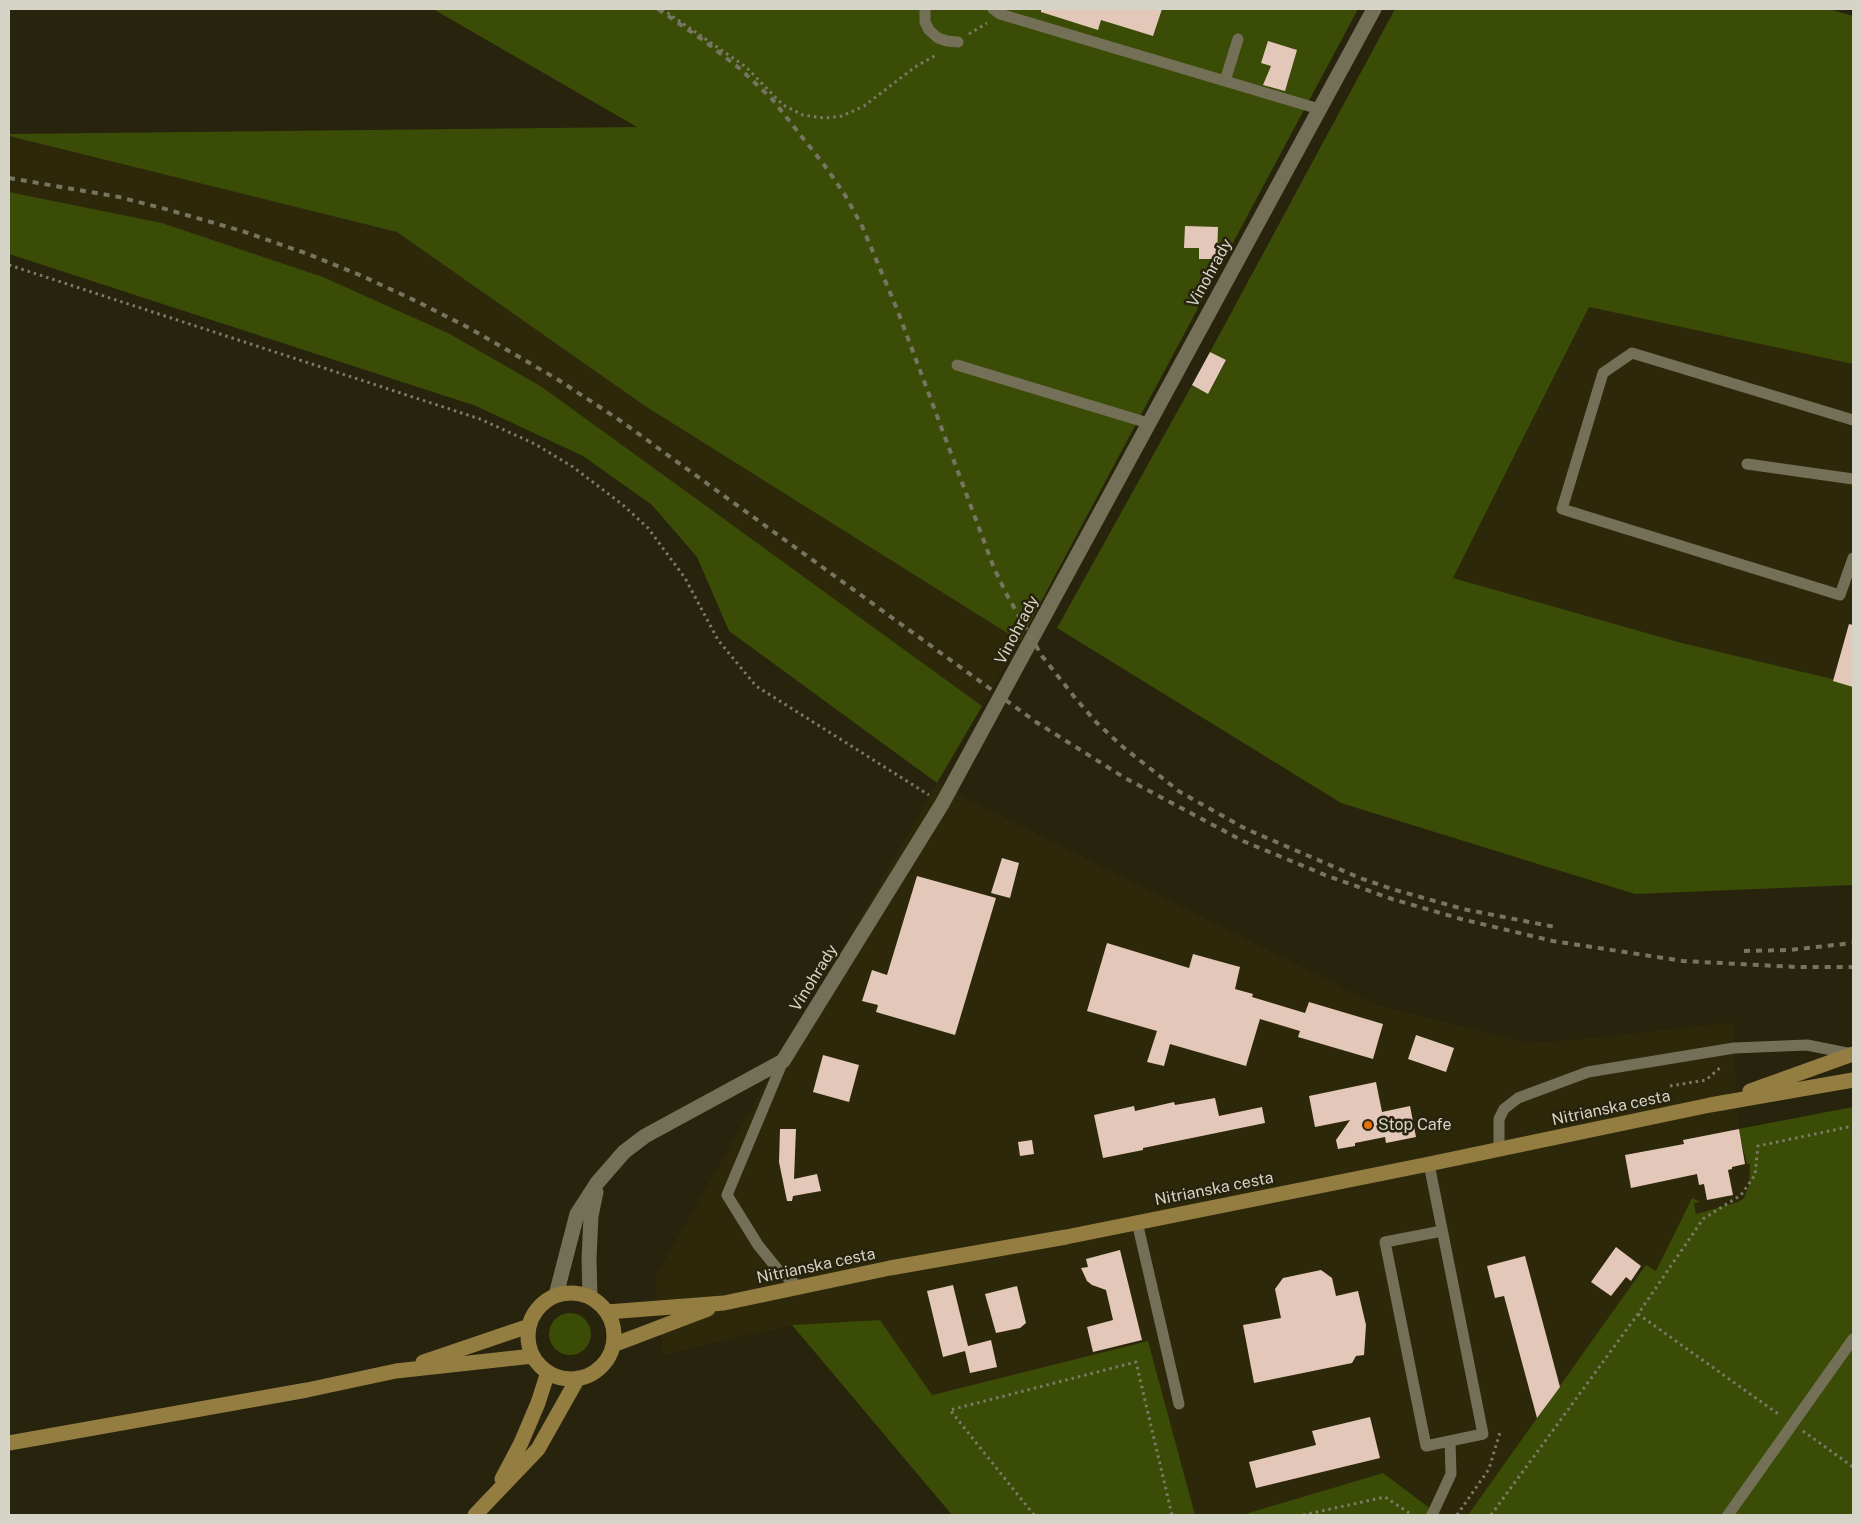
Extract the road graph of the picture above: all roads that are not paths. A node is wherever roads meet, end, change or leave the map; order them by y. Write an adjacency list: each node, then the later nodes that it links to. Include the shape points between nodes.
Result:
1 (925, 9): 5 (lane, via 929,30 938,38)
2 (1374, 9): 7 (street, Vinohrady)
3 (996, 11): 6 (lane)
4 (1238, 39): 6 (lane)
5 (958, 42)
6 (1225, 81): 7 (lane)
7 (1319, 109): 10 (street, Vinohrady)
8 (957, 365): 10 (lane)
9 (1853, 420): 13 (lane, via 1632,353 1603,373 1562,509 1840,595)
10 (1148, 423): 15 (street, Vinohrady, via 942,804)
11 (1747, 464): 12 (lane)
12 (1853, 479)
13 (1853, 558)
14 (1853, 1054): 17 (main road, Nitrianska cesta); 18 (lane, via 1807,1045 1743,1048 1588,1072 1518,1098 1504,1109 1499,1119)
15 (783, 1061): 20 (street, Vinohrady, via 645,1136 624,1152); 23 (lane, via 727,1195 758,1245 779,1271)
16 (1853, 1080): 17 (main road, Nitrianska cesta)
17 (1710, 1105): 18 (main road, Nitrianska cesta)
18 (1499, 1150): 19 (main road, Nitrianska cesta)
19 (1429, 1164): 21 (main road, Nitrianska cesta); 22 (lane)
20 (597, 1183): 24 (street, Vinohrady, via 577,1214); 25 (street, via 591,1216)
21 (1137, 1222): 23 (main road, Nitrianska cesta); 35 (lane)
22 (1442, 1231): 36 (lane, via 1483,1434); 36 (lane, via 1385,1242 1426,1446)
23 (799, 1287): 26 (main road, Nitrianska cesta)
24 (556, 1295): 25 (main road, via 577,1293); 28 (main road, via 539,1307)
25 (590, 1297): 27 (main road)
26 (724, 1303): 27 (main road, Nitrianska cesta); 30 (main road, Nitrianska cesta)
27 (607, 1312): 30 (main road, via 613,1325)
28 (529, 1326): 31 (main road, via 528,1338); 32 (main road)
29 (1853, 1339): 41 (lane)
30 (613, 1345): 34 (main road, via 608,1359 598,1370)
31 (533, 1356): 32 (main road); 33 (main road)
32 (396, 1371): 37 (main road)
33 (548, 1372): 34 (main road, via 560,1377); 38 (main road, via 521,1444)
34 (578, 1378): 38 (main road, via 538,1449)
35 (1179, 1404)
36 (1450, 1441): 40 (lane, via 1451,1474)
37 (9, 1444)
38 (493, 1496): 39 (main road)
39 (475, 1515)
40 (1432, 1515)
41 (1728, 1515)

